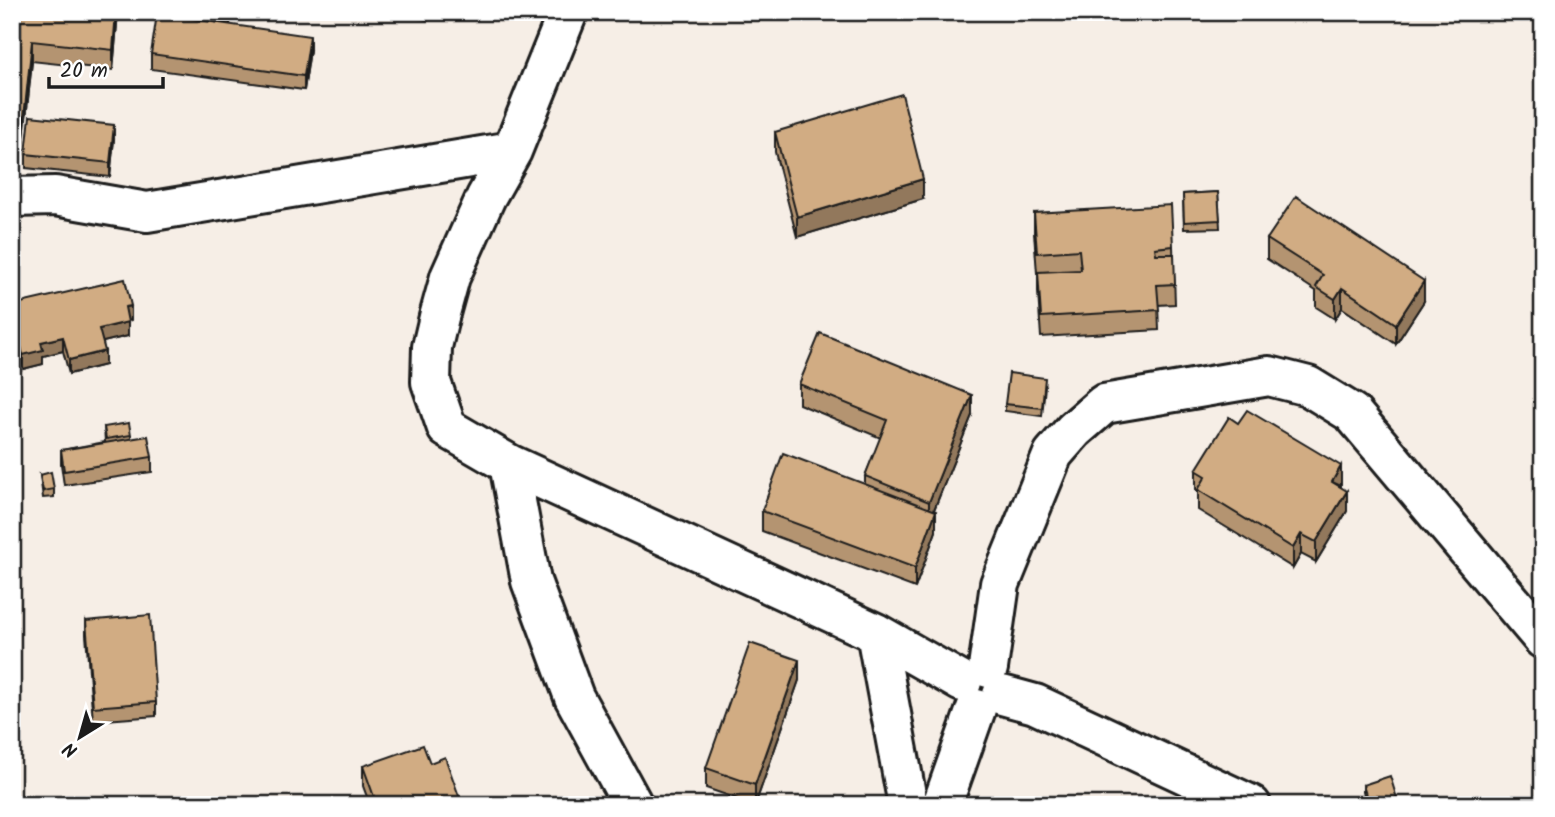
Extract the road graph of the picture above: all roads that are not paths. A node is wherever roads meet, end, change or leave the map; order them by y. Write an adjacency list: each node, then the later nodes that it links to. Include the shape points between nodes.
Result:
1 (568, 12): 2 (street)
2 (512, 151): 3 (street, via 147,212 55,196); 4 (street, via 450,277 432,347 430,382 446,428)
3 (12, 197)
4 (509, 464): 5 (street); 8 (street, via 531,581 574,697)
5 (876, 633): 7 (street); 9 (street)
6 (1543, 639): 7 (street, via 1352,413 1308,386 1269,376 1104,404 1074,430 1053,454 1000,584)
7 (982, 688): 10 (street); 11 (street, via 1035,704)
8 (634, 805)
9 (908, 805)
10 (942, 805)
11 (1251, 805)

